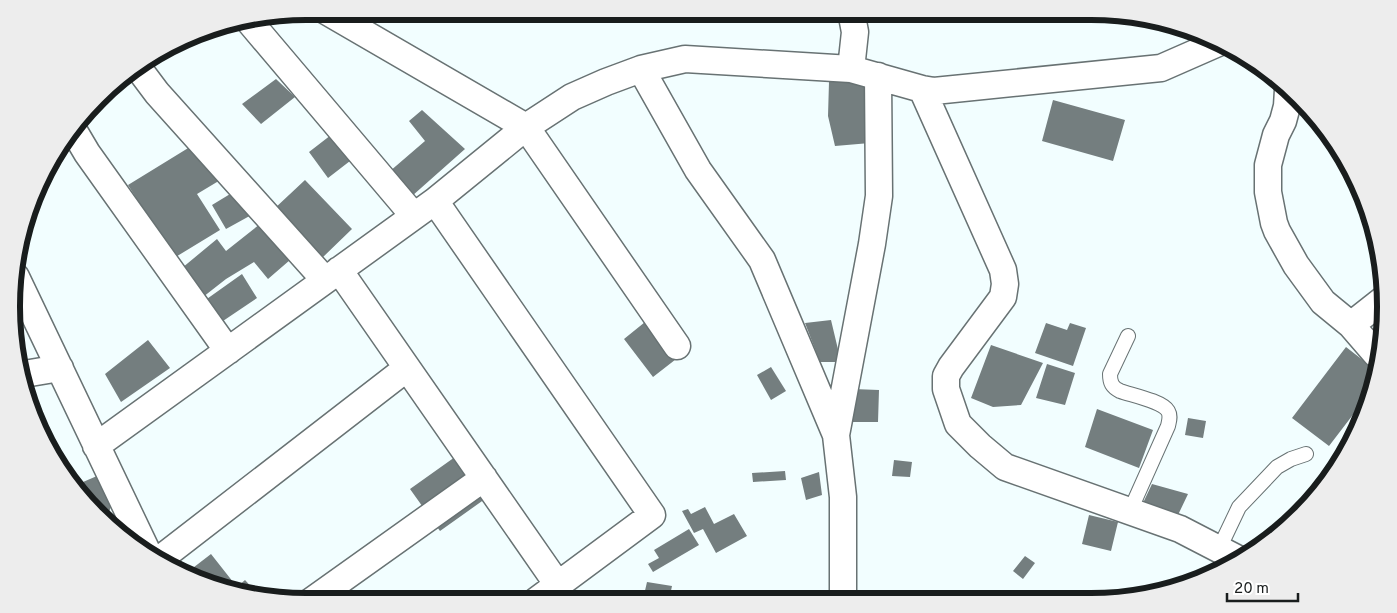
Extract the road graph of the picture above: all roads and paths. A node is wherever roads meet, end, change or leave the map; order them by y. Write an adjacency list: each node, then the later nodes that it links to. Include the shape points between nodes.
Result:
1 (342, 20): 11 (street)
2 (852, 20): 6 (street, via 855,32)
3 (253, 26): 14 (street)
4 (1210, 47): 9 (street, via 1161,68 934,91)
5 (641, 69): 6 (street, via 685,59); 11 (street, via 572,97); 26 (street, via 698,170 762,260)
6 (851, 69): 8 (street)
7 (141, 72): 15 (street, via 157,93)
8 (878, 76): 9 (street); 26 (street, via 879,196)
9 (922, 89): 30 (street, via 1003,270 1005,284 1003,297 946,376 946,389 958,424 1005,467)
10 (1287, 99): 18 (street, via 1268,165 1268,192 1274,223 1296,265 1323,302)
11 (526, 127): 13 (street); 20 (street)
12 (77, 135): 21 (street)
13 (435, 201): 14 (street); 34 (street, via 652,515)
14 (414, 216): 15 (street)
15 (332, 275): 21 (street); 24 (street)
16 (21, 287): 23 (street)
17 (1377, 305): 18 (street)
18 (1351, 325): 22 (street)
19 (1128, 336): 30 (lane, via 1110,374 1111,385 1160,404 1170,416)
20 (677, 346)
21 (228, 350): 27 (street)
22 (1373, 351)
23 (60, 368): 25 (street); 27 (street)
24 (407, 368): 29 (street); 33 (street)
25 (28, 373)
26 (836, 435): 37 (street, via 843,497)
27 (96, 446): 31 (street)
28 (1306, 454): 32 (lane, via 1277,467 1239,507)
29 (484, 478): 34 (street); 35 (street)
30 (1130, 511): 32 (street, via 1180,529)
31 (132, 534)
32 (1228, 554)
33 (164, 555)
34 (558, 585): 36 (street)
35 (323, 593)
36 (547, 593)
37 (843, 593)

